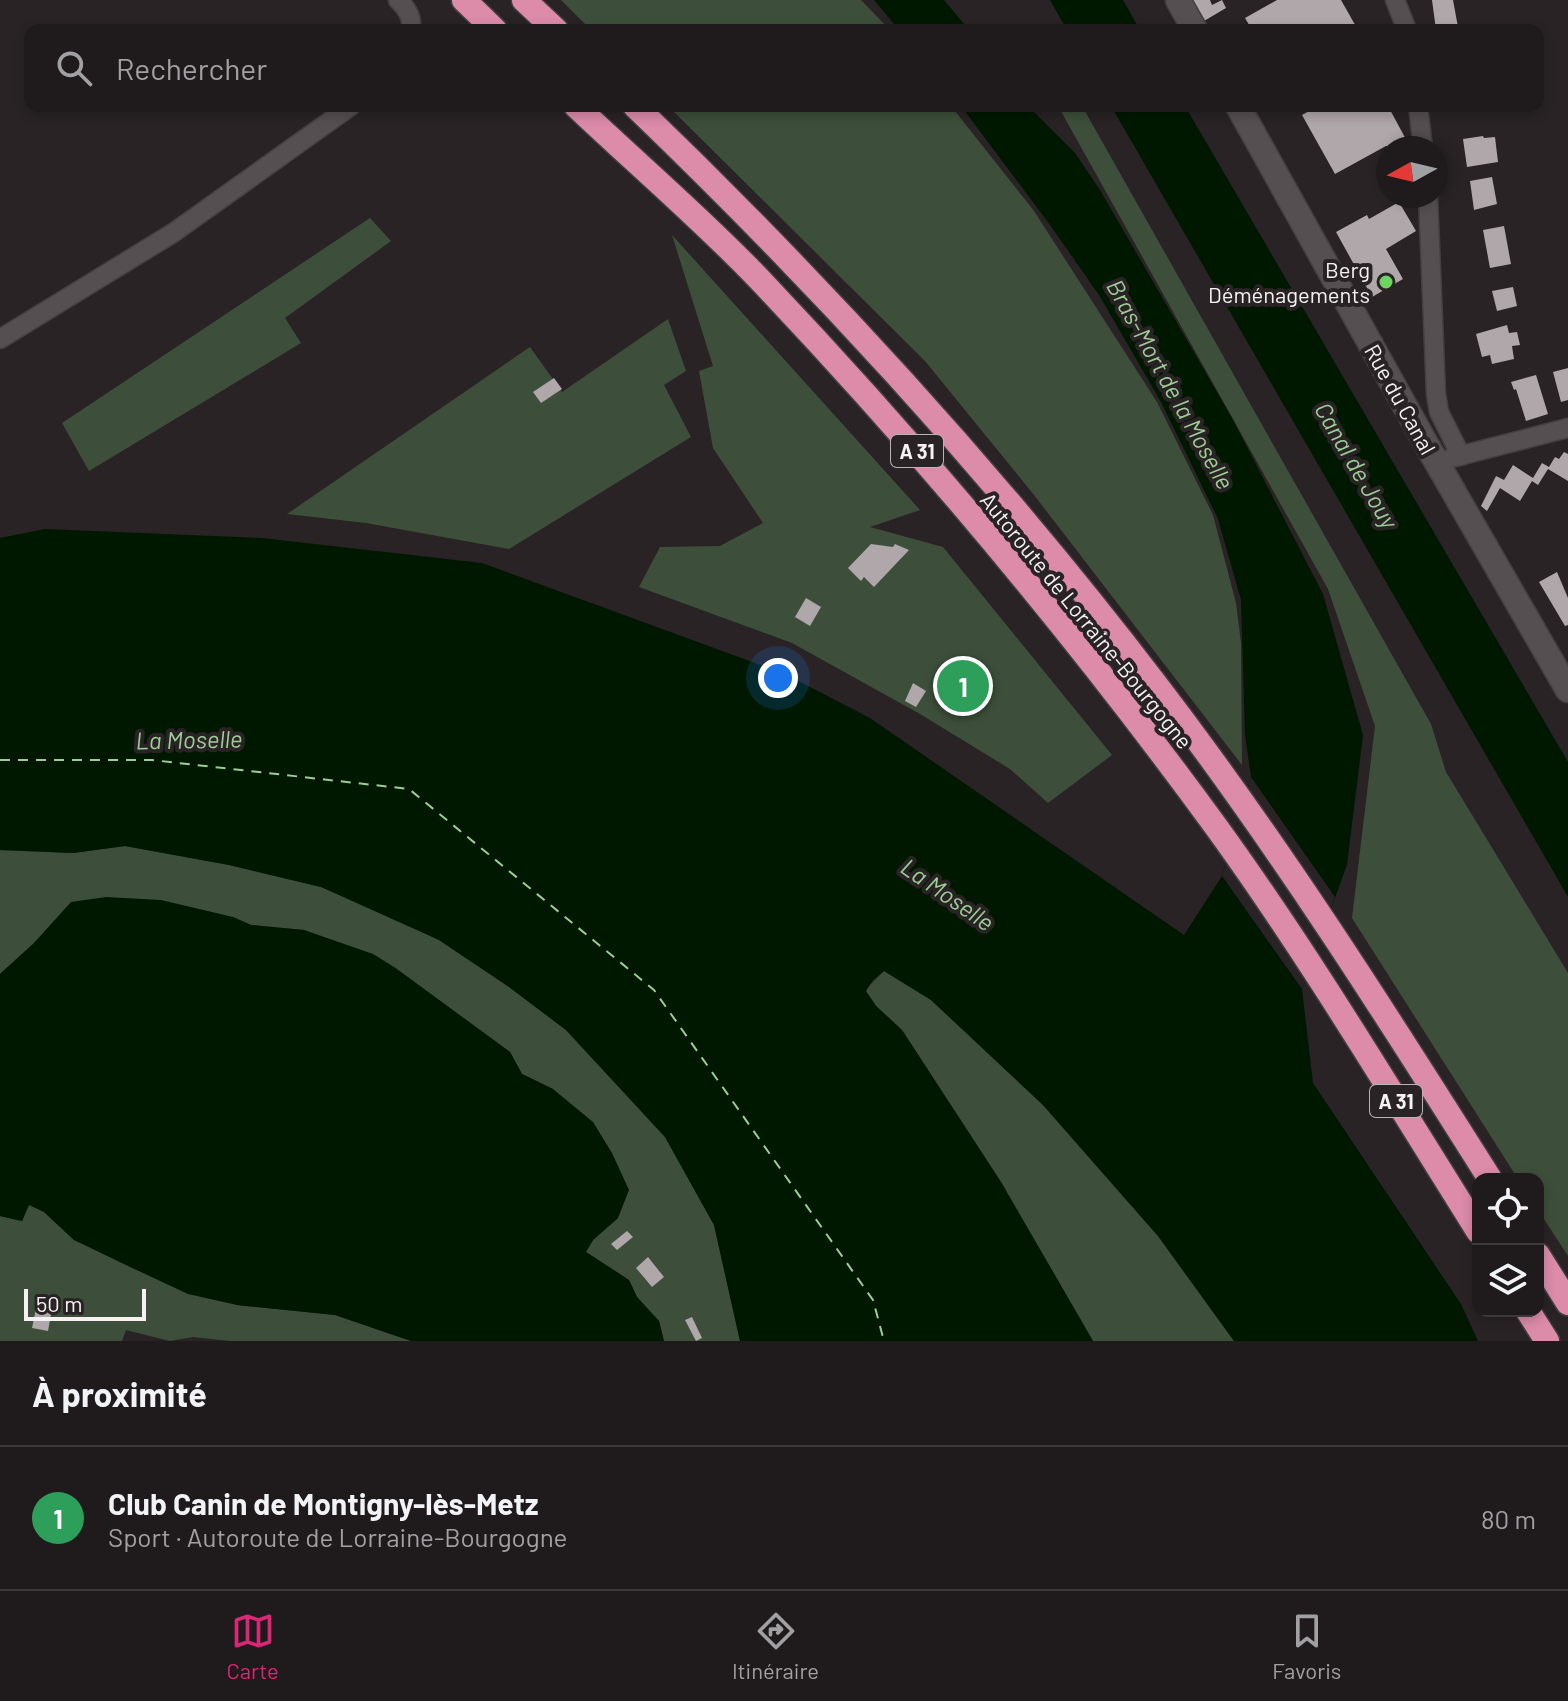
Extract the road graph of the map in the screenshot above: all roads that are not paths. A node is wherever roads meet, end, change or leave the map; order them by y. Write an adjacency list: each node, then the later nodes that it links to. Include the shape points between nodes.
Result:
1 (398, 0): 6 (street)
2 (464, 0): 7 (highway)
3 (524, 0): 8 (highway)
4 (1178, 0): 9 (street)
5 (1395, 0): 10 (street)
6 (412, 24)
7 (489, 24)
8 (550, 24)
9 (1192, 24)
10 (1405, 24)
11 (343, 112): 18 (street, via 173,233)
12 (582, 112): 23 (highway, Autoroute de Lorraine-Bourgogne / A 31, via 758,278 916,450 1112,688 1315,971)
13 (641, 112): 22 (highway, Autoroute de Lorraine-Bourgogne / A 31, via 849,321 1062,566 1241,799)
14 (1242, 112): 20 (street, Rue du Canal)
15 (1419, 112): 16 (street)
16 (1422, 136)
17 (1428, 208): 20 (street, via 1436,394)
18 (0, 339)
19 (1568, 428): 20 (street)
20 (1449, 459): 21 (street, Rue du Canal)
21 (1568, 690)
22 (1486, 1173)
23 (1472, 1221)
24 (1544, 1265): 25 (highway)
25 (1568, 1303)
26 (1532, 1317): 27 (highway)
27 (1547, 1341)

